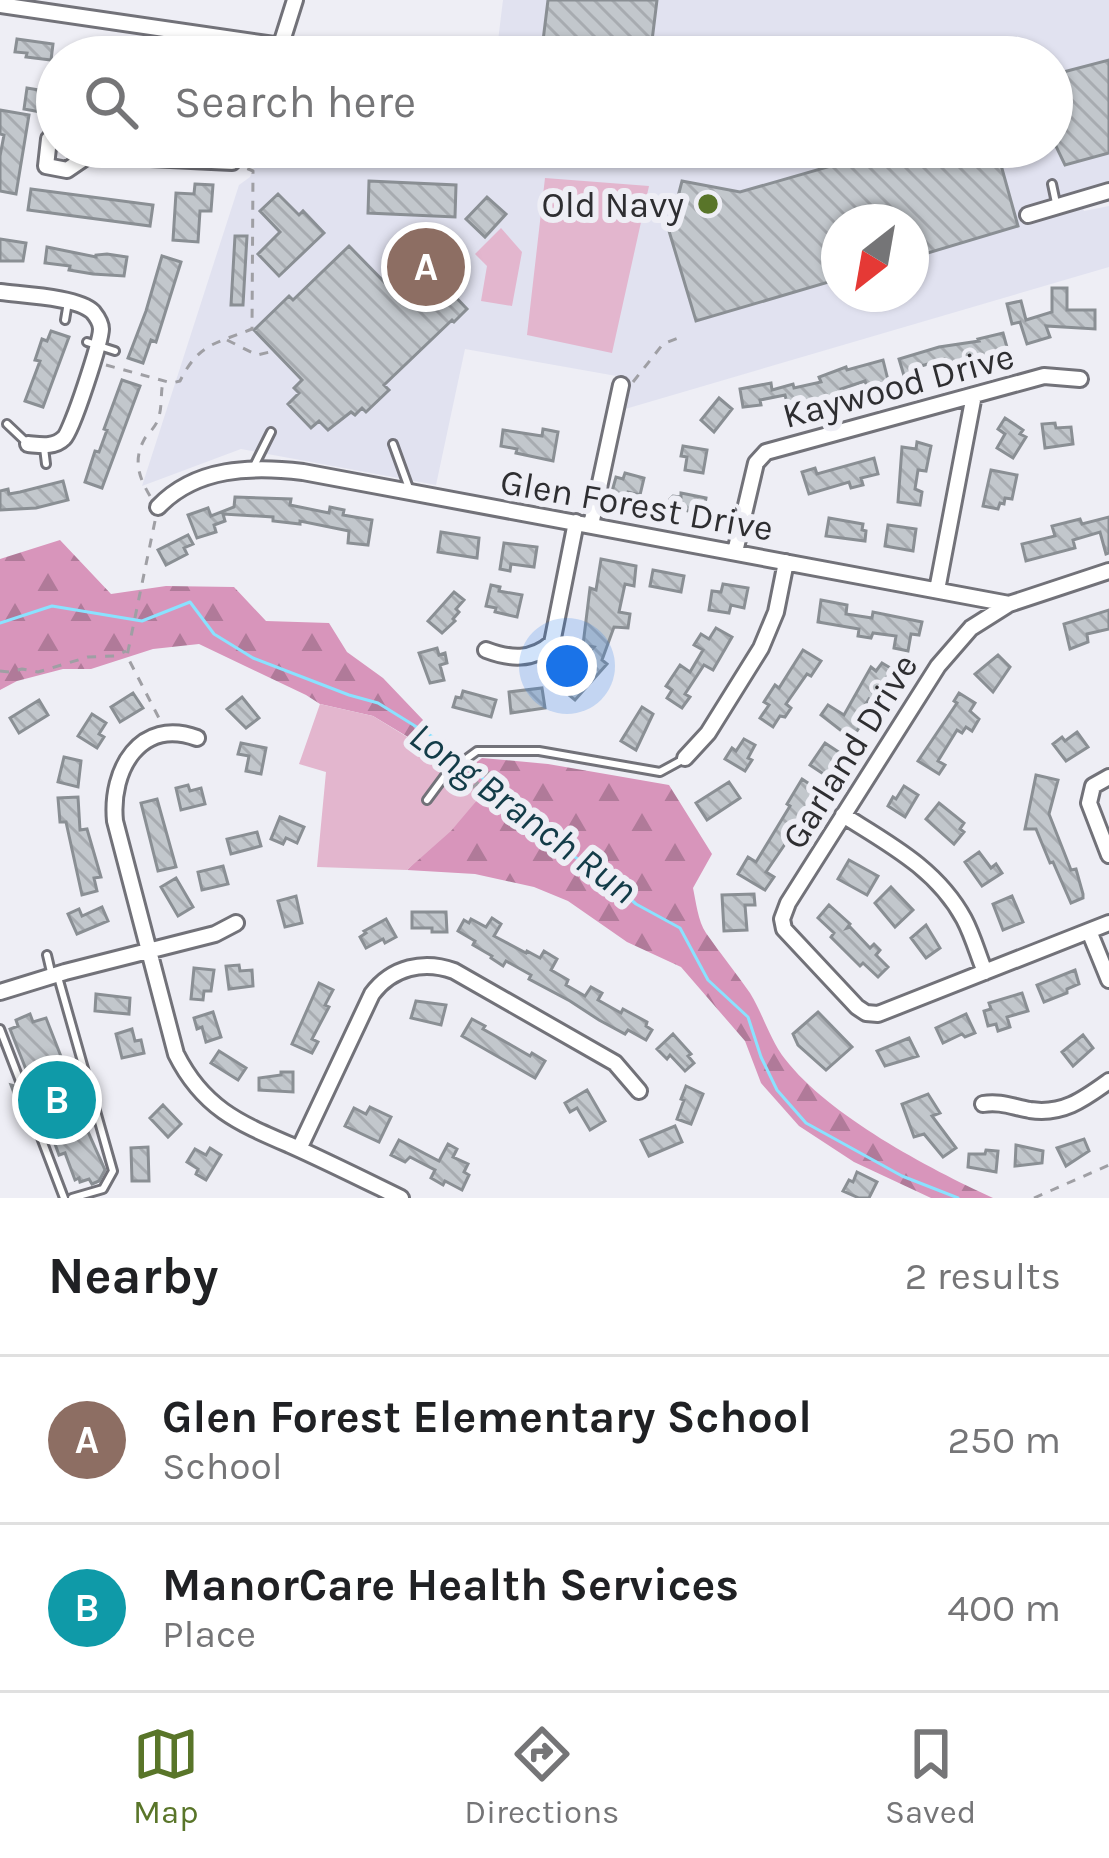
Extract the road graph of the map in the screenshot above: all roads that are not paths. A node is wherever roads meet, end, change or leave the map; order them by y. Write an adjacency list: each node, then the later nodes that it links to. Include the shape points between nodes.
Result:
1 (295, 0): 3 (street)
2 (0, 5): 5 (street)
3 (286, 27): 4 (lane); 6 (street)
4 (304, 31)
5 (188, 36)
6 (283, 36)
7 (1052, 184): 9 (lane)
8 (1102, 192): 9 (street); 10 (lane)
9 (1057, 206): 11 (street)
10 (1102, 211)
11 (1028, 215)
12 (0, 292): 13 (street, via 42,290)
13 (68, 302): 14 (lane); 16 (street, via 96,316 101,332)
14 (65, 320)
15 (115, 351): 16 (lane)
16 (92, 354): 17 (lane); 22 (street)
17 (107, 373)
18 (1080, 379): 20 (street, Kaywood Drive, via 1044,376)
19 (621, 385): 31 (street)
20 (974, 395): 32 (street, Kaywood Drive, via 756,453); 35 (street)
21 (60, 404): 22 (lane)
22 (76, 410): 25 (street, via 64,439)
23 (7, 424): 25 (lane)
24 (271, 432): 28 (lane)
25 (36, 444): 27 (lane)
26 (392, 444): 29 (lane)
27 (46, 464)
28 (254, 468): 29 (street, Glen Forest Drive); 30 (street, Glen Forest Drive, via 182,486)
29 (410, 492): 31 (street, Glen Forest Drive)
30 (158, 507)
31 (583, 523): 32 (street, Glen Forest Drive); 37 (street, via 552,643 528,656)
32 (735, 552): 33 (street, Glen Forest Drive)
33 (786, 562): 35 (street, Glen Forest Drive); 39 (street, via 761,648)
34 (1109, 571): 36 (street, Glen Forest Drive)
35 (937, 590): 36 (street, Glen Forest Drive)
36 (1009, 604): 42 (street, Garland Drive, via 952,646)
37 (486, 650)
38 (197, 738): 47 (street, via 154,736 134,751 114,791)
39 (685, 758): 41 (lane, via 660,772 539,751 477,751 446,772)
40 (1109, 777): 43 (street, via 1088,800)
41 (428, 800)
42 (843, 815): 49 (street, via 932,876 963,918); 49 (street, Garland Drive, via 784,912 784,929 802,950 871,1014)
43 (1109, 855)
44 (1109, 922): 46 (street)
45 (236, 923): 47 (street)
46 (1089, 931): 49 (street); 51 (street)
47 (148, 950): 50 (street); 59 (street, via 176,1054 194,1085 236,1121)
48 (47, 955): 50 (lane)
49 (985, 972)
50 (54, 975): 52 (street); 60 (lane, via 113,1172 103,1189)
51 (1109, 980)
52 (0, 992)
53 (0, 1029): 54 (lane)
54 (20, 1081)
55 (1109, 1081): 58 (street, via 1058,1110)
56 (639, 1090): 59 (street, via 615,1063 454,971 414,967 372,994)
57 (26, 1098): 60 (lane)
58 (982, 1103)
59 (298, 1149): 61 (street)
60 (68, 1198)
61 (401, 1198)

